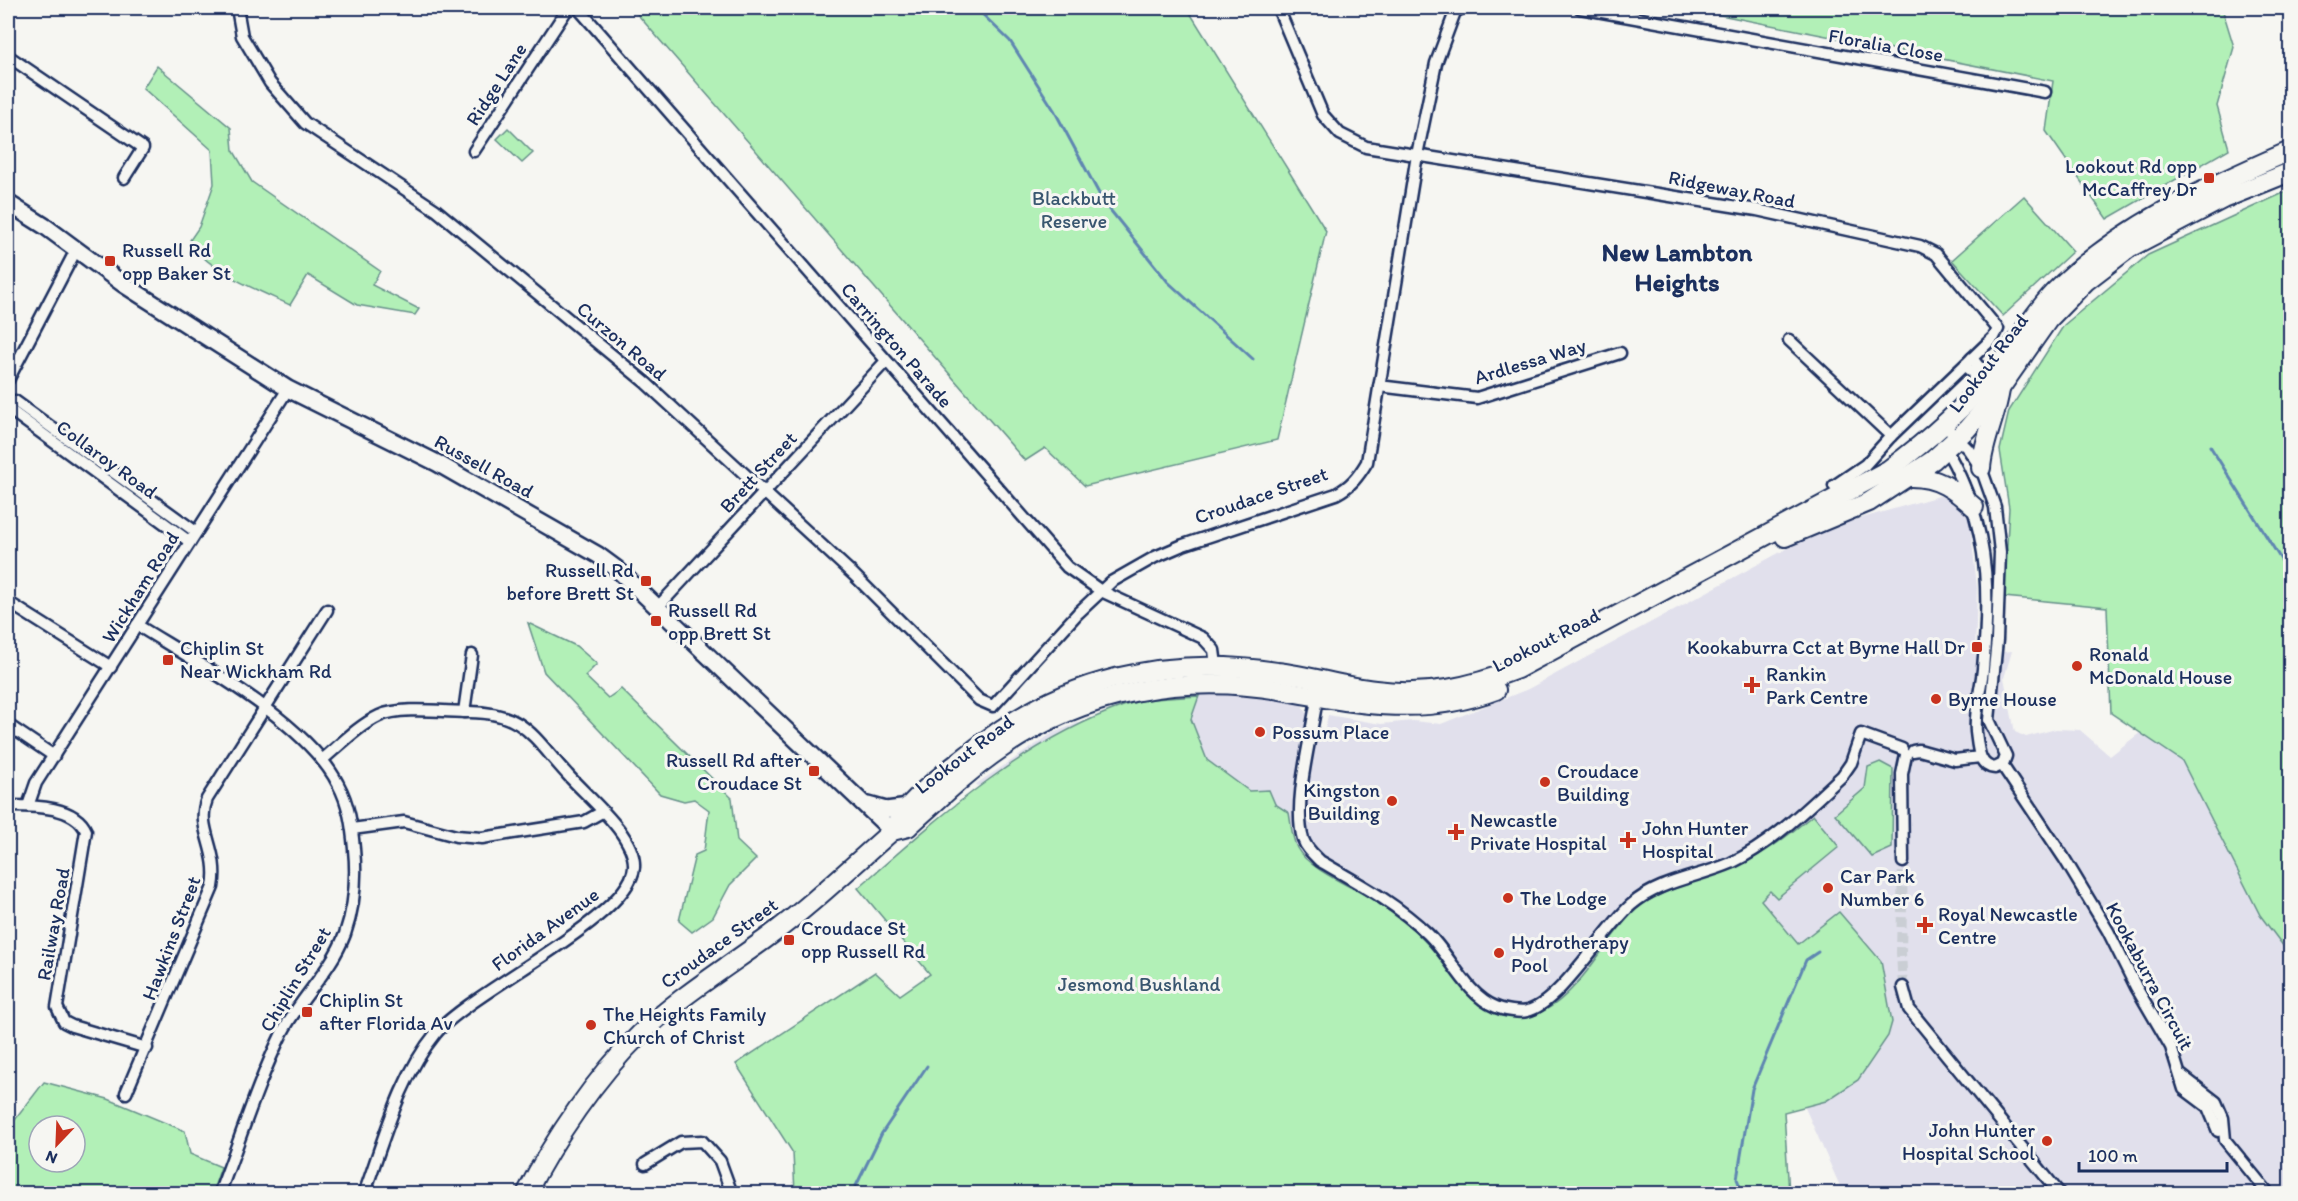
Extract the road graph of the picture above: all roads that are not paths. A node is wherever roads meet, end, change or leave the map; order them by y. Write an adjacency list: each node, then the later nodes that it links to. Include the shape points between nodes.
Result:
1 (237, 8): 32 (street, Curzon Road, via 251,51 270,83 305,123 436,210 646,383)
2 (568, 8): 9 (street, Ridge Lane)
3 (578, 8): 18 (street, Carrington Parade)
4 (1278, 8): 11 (street, Ridgeway Road, via 1323,115 1340,134 1366,147)
5 (1462, 8): 11 (street, Croudace Street, via 1455,12 1436,63)
6 (1580, 8): 8 (street, Floralia Close)
7 (8, 56): 13 (street, via 143,148)
8 (2045, 92)
9 (474, 151)
10 (2290, 151): 21 (highway, Lookout Road, via 2186,199 2104,250 2052,294)
11 (1418, 155): 19 (street, Ridgeway Road, via 1757,210 1920,246 1936,254 1998,328); 22 (street, Croudace Street)
12 (2290, 172): 21 (highway, Lookout Road, via 2223,199 2129,249 2086,281)
13 (124, 178)
14 (8, 203): 15 (main road, Russell Road)
15 (76, 250): 20 (street); 23 (main road, Russell Road)
16 (1789, 340): 27 (street)
17 (1620, 353): 22 (street, Ardlessa Way, via 1477,399)
18 (886, 361): 32 (street, Brett Street); 35 (street, Carrington Parade, via 1067,567)
19 (1968, 362): 21 (street, Lookout Road); 24 (street, Lookout Road); 27 (street, Ridgeway Road)
20 (8, 380)
21 (1998, 380): 24 (highway, Lookout Road); 28 (highway, Lookout Road); 29 (highway, via 1997,413)
22 (1379, 387): 35 (street, Croudace Street, via 1366,462 1349,487 1336,495 1174,549 1125,573)
23 (288, 389): 34 (street, Wickham Road); 37 (main road, Russell Road, via 438,463 588,549 617,569)
24 (1976, 392): 26 (highway, Lookout Road)
25 (8, 402): 34 (street, Collaroy Road, via 10,410)
26 (1938, 430): 28 (street); 28 (street); 43 (highway, Lookout Road, via 1877,477 1517,669 1483,682 1416,693)
27 (1891, 436): 31 (street, Ridgeway Road, via 1865,465)
28 (1952, 444): 29 (street); 30 (highway, Lookout Road); 33 (street)
29 (1981, 468): 48 (street, via 1999,530 1997,640 1989,707 1989,720)
30 (1911, 477): 33 (highway, via 1942,482); 43 (highway, Lookout Road, via 1869,502 1774,543 1523,680 1489,693 1453,702 1372,706)
31 (1834, 486)
32 (763, 493): 37 (street, Brett Street); 44 (street, Curzon Road, via 854,575 979,699)
33 (1974, 507): 50 (street, via 1981,529 1987,596 1977,708)
34 (193, 537): 39 (street, Wickham Road)
35 (1101, 591): 41 (street, Carrington Parade, via 1203,638 1214,650); 44 (street, Croudace Street)
36 (8, 602): 42 (street)
37 (657, 608): 54 (main road, Russell Road)
38 (327, 610): 45 (street, Hawkins Street)
39 (137, 625): 42 (street, Wickham Road); 45 (street, Chiplin Street)
40 (472, 656): 46 (street)
41 (1216, 665): 43 (highway, Lookout Road); 57 (highway, Lookout Road, via 1161,668 1076,689 1042,704 989,738)
42 (111, 667): 51 (street, Wickham Road)
43 (1319, 688): 49 (street, via 1299,810 1303,840 1320,861 1368,887 1407,916 1430,936 1483,999 1497,1008 1527,1011 1553,996 1632,903 1667,885 1731,862 1767,841 1842,776 1861,734); 60 (highway, Lookout Road, via 1200,683 1160,686 1094,702 1041,724 1002,748 908,827)
44 (993, 706)
45 (265, 707): 52 (street, Chiplin Street); 63 (street, Hawkins Street, via 203,808 202,819 215,862 213,887)
46 (464, 712): 52 (street, Florida Avenue, via 398,711 380,715); 58 (street, Florida Avenue, via 502,714 518,722)
47 (8, 725): 51 (street)
48 (1999, 743): 50 (street, via 1988,743); 53 (street, via 2006,753)
49 (1907, 752): 50 (street, via 1919,750 1955,760); 61 (street, via 1902,774)
50 (1980, 753): 53 (street, via 1988,767)
51 (54, 756): 56 (street, Wickham Road)
52 (322, 760): 59 (street, Chiplin Street, via 338,783)
53 (2002, 765): 71 (street, Kookaburra Circuit, via 2087,894 2171,1047 2184,1089 2210,1110 2218,1131 2224,1122 2225,1140)
54 (865, 804): 57 (main road, via 886,810); 60 (main road, Russell Road)
55 (8, 806): 56 (street, Railway Road)
56 (28, 806): 63 (street, Railway Road, via 77,816 86,831 57,1007 60,1016 72,1026)
57 (909, 807): 60 (highway, Lookout Road)
58 (602, 812): 59 (street, via 584,822 482,838 456,836 404,822); 67 (street, Florida Avenue, via 632,849 634,867 627,887 584,926 437,1032 406,1084)
59 (352, 828): 66 (street, Chiplin Street, via 357,870 345,933 333,960 284,1030)
60 (892, 831): 68 (highway, Croudace Street, via 817,898 675,1003 639,1035 555,1142)
61 (1903, 862)
62 (1903, 987): 70 (street, via 1909,1009)
63 (147, 1048): 64 (street, Hawkins Street)
64 (126, 1093)
65 (645, 1164): 69 (street, via 681,1142 702,1141 720,1161)
66 (219, 1194)
67 (364, 1194)
68 (526, 1194)
69 (732, 1194)
70 (2060, 1194)
71 (2269, 1194)

